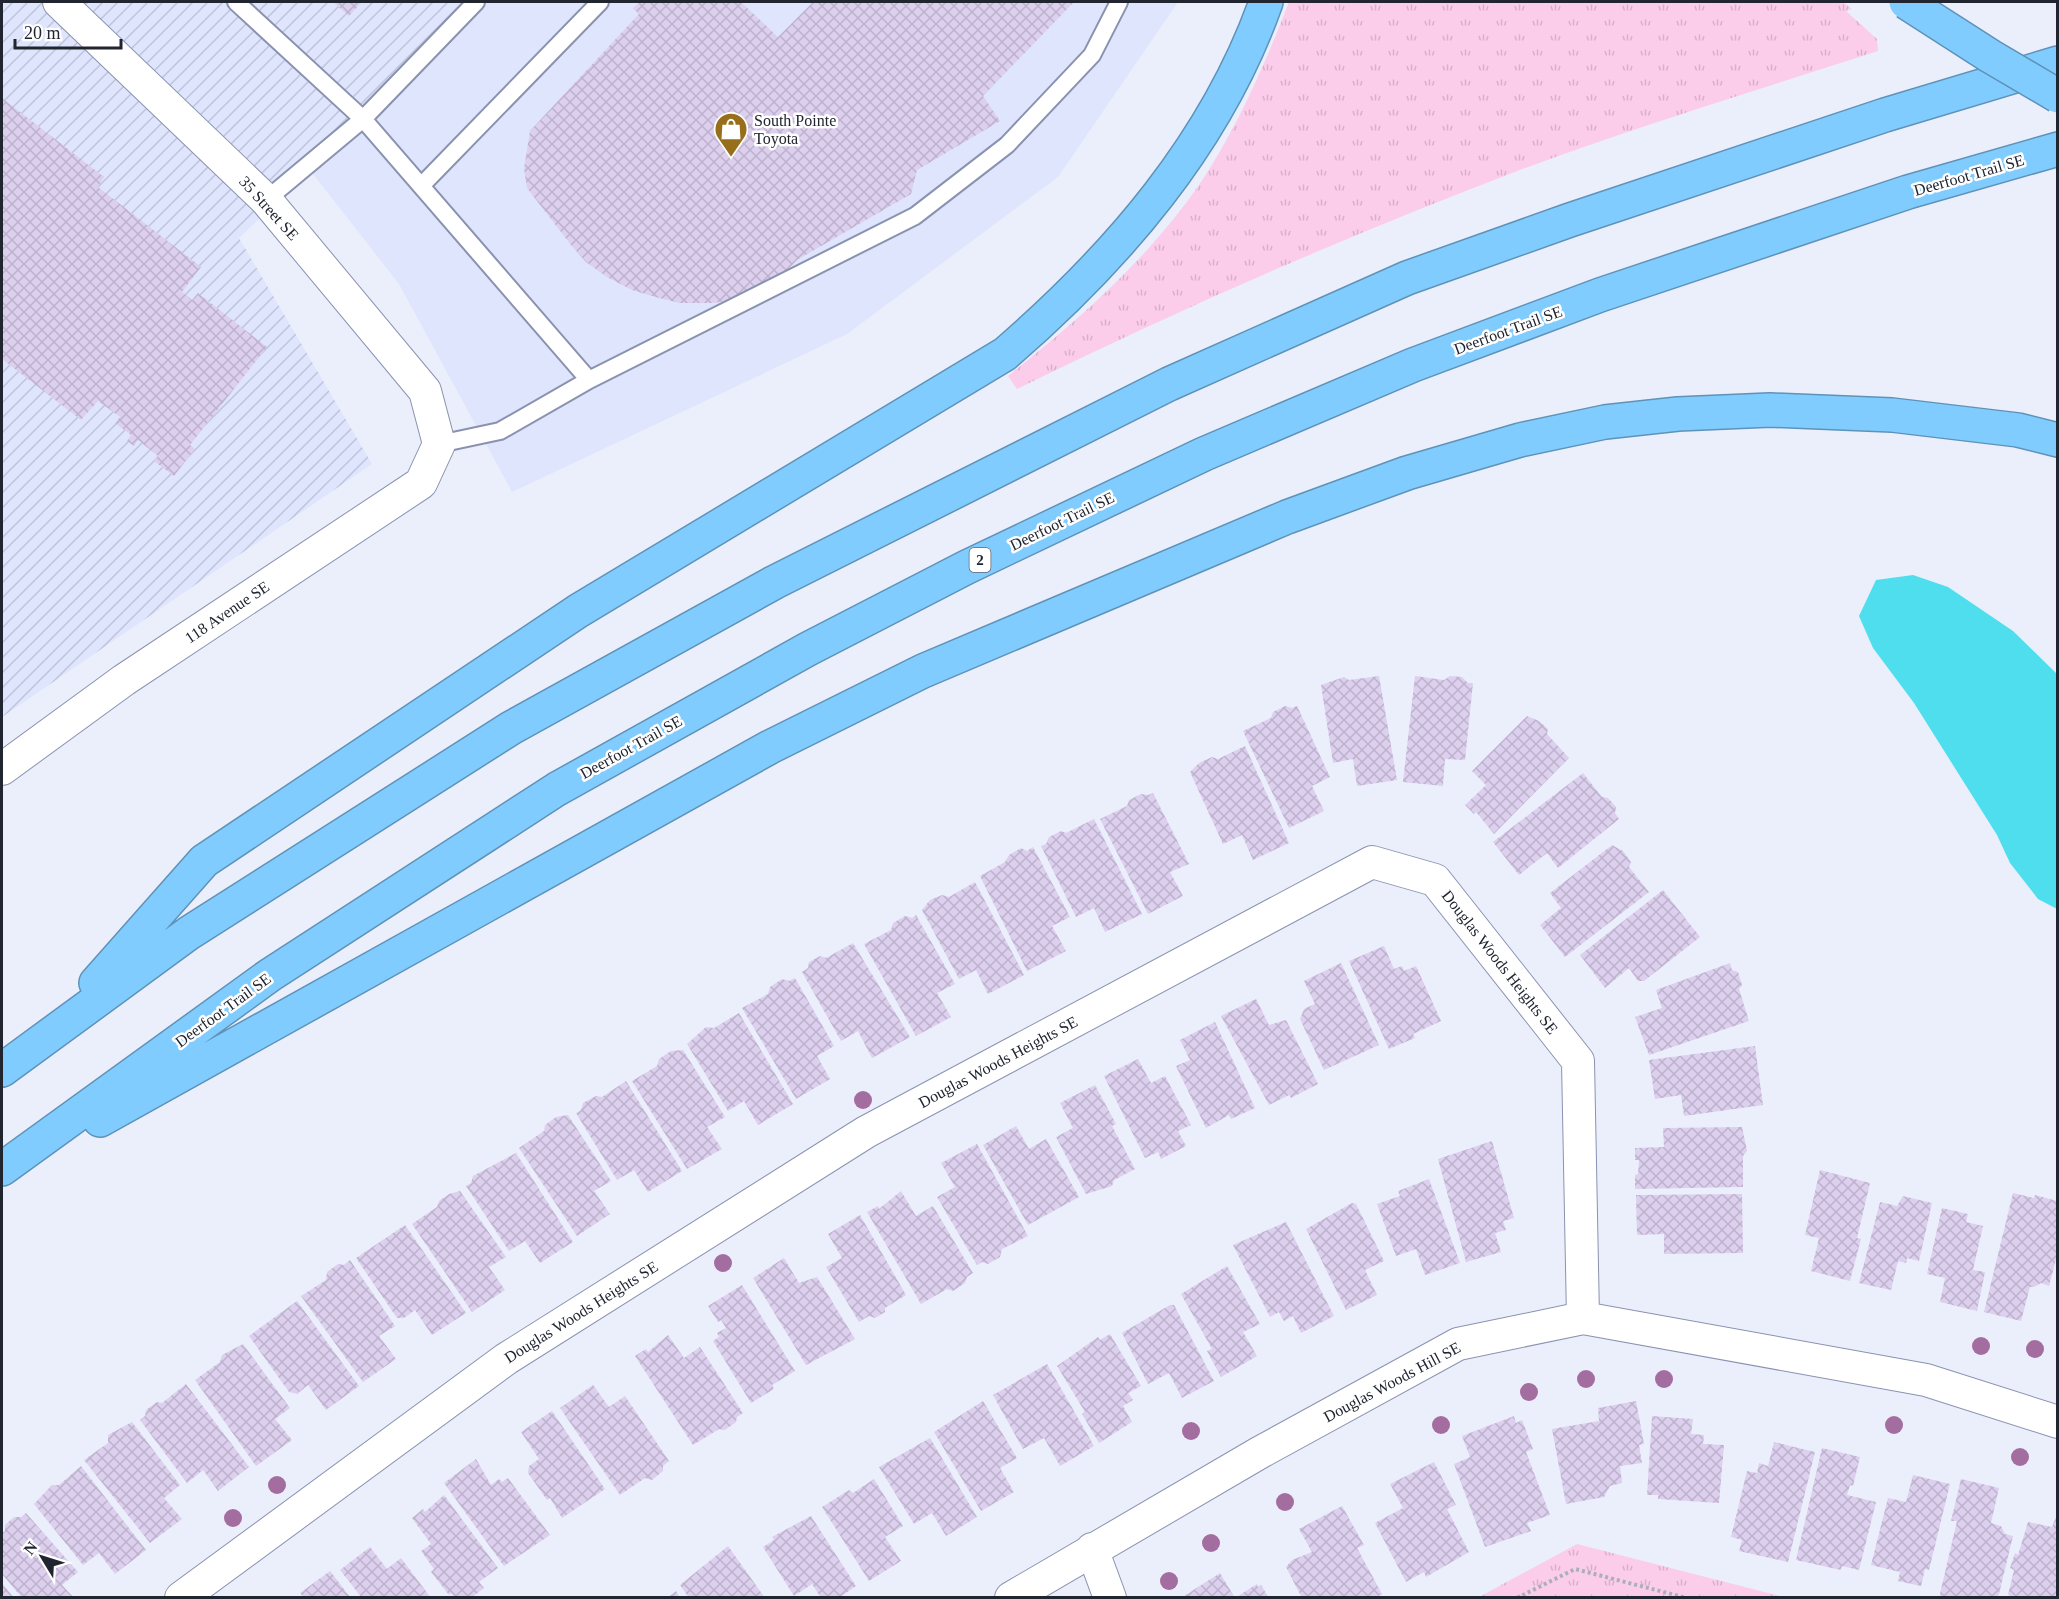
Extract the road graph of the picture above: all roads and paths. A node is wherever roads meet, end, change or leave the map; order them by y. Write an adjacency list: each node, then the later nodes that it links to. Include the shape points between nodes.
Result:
1 (59, 2): 13 (street, 35 Street SE)
2 (236, 2): 10 (lane)
3 (476, 2): 10 (lane)
4 (600, 2): 12 (lane)
5 (1119, 2): 14 (lane, via 1092,55 1007,145 915,216)
6 (1266, 2): 18 (highway, via 1234,78 1195,144 1158,195 1110,255 1005,354 578,611 204,861)
7 (1906, 2): 9 (highway, bridge)
8 (2058, 63): 18 (highway, via 1885,115 1407,278 1170,384 775,582 510,728 189,933)
9 (2058, 96)
10 (363, 119): 12 (lane); 13 (lane)
11 (2058, 149): 20 (highway, Deerfoot Trail SE / 2, via 1908,192 1611,292 1413,365 1204,454 967,567 788,660 557,789 270,975)
12 (422, 185): 14 (lane)
13 (266, 200): 16 (street, 35 Street SE, via 425,391)
14 (589, 380): 16 (lane, via 500,431)
15 (2058, 440): 21 (highway, via 2018,430 1892,415 1770,410 1678,414 1605,422 1520,440 1396,477 1265,526 923,671 770,747)
16 (439, 444): 17 (street, 118 Avenue SE, via 421,483 124,680)
17 (2, 770)
18 (56, 1028): 19 (highway)
19 (2, 1070)
20 (2, 1169)
21 (2, 1174)
22 (1583, 1318): 23 (street, Douglas Woods Hill SE, via 1926,1380); 24 (street, Douglas Woods Hill SE, via 1458,1344); 25 (street, Douglas Woods Heights SE, via 1578,1061 1435,880 1372,862 867,1132 506,1359)
23 (2058, 1422)
24 (1092, 1549): 26 (street, Douglas Woods Hill SE); 27 (street)
25 (181, 1598)
26 (1011, 1598)
27 (1110, 1598)
28 (1517, 1598): 29 (path, via 1575,1569)
29 (1687, 1598)

